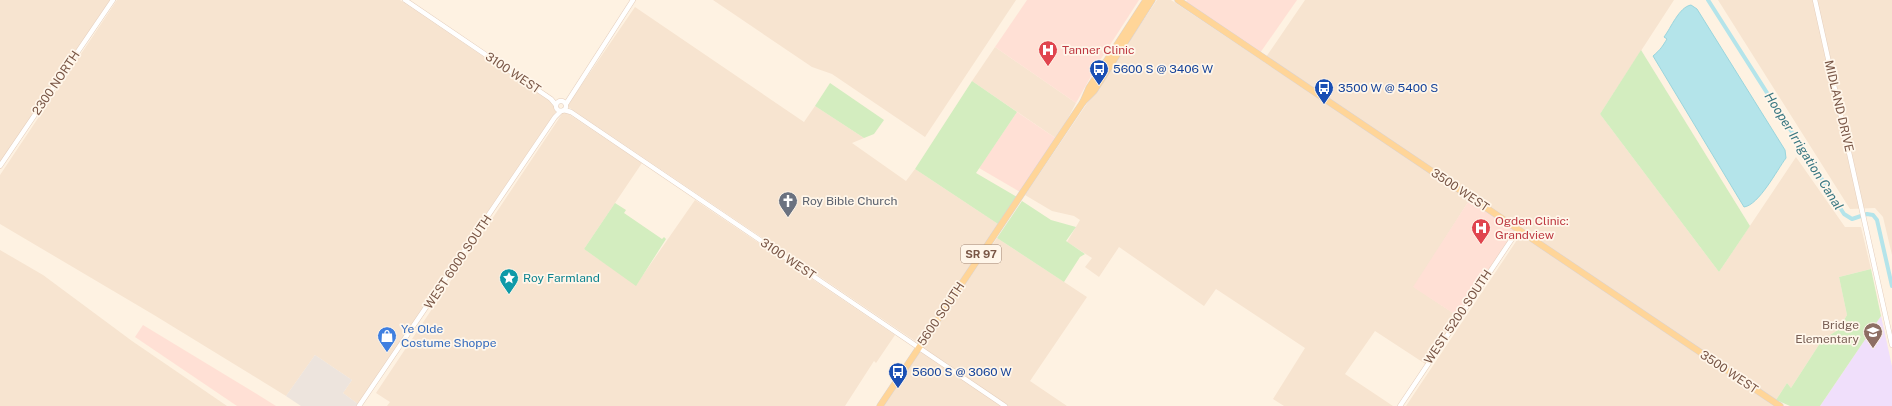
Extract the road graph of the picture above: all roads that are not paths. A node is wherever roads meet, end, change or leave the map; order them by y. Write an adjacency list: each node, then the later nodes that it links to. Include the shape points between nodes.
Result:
1 (113, 0): 10 (street, 2300 NORTH)
2 (405, 0): 9 (street, 3100 WEST)
3 (634, 0): 9 (street, WEST 6000 SOUTH)
4 (1146, 0): 8 (main road, 5600 SOUTH / SR 97, via 1089,88)
5 (1152, 0): 8 (main road, 5600 SOUTH / SR 97, via 1094,91)
6 (1178, 0): 11 (main road, 3500 WEST)
7 (1815, 0): 12 (street, MIDLAND DRIVE)
8 (1083, 102): 13 (main road, 5600 SOUTH / SR 97)
9 (562, 106): 13 (street, 3100 WEST); 14 (street, WEST 6000 SOUTH)
10 (0, 166)
11 (1518, 230): 17 (street, WEST 5200 SOUTH); 18 (main road, 3500 WEST)
12 (1892, 345)
13 (919, 347): 15 (main road, 5600 SOUTH / SR 97); 16 (street, 3100 WEST)
14 (360, 406)
15 (880, 406)
16 (1005, 406)
17 (1400, 406)
18 (1780, 406)

